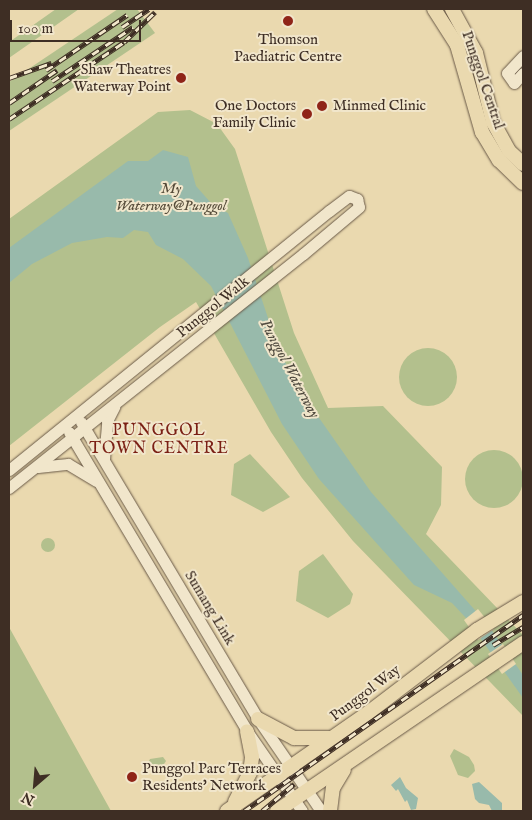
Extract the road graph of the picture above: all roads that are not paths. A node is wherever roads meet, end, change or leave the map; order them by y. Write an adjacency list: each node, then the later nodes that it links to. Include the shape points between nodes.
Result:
1 (434, 9): 6 (main road, Punggol Central, via 457,45 482,132 499,160)
2 (452, 9): 5 (main road, Punggol Central, via 476,53 493,122 509,151)
3 (523, 56): 4 (street, via 507,73 514,83)
4 (523, 73)
5 (523, 164)
6 (523, 182)
7 (116, 404): 8 (street, Punggol Walk, via 359,207 357,199 348,196); 10 (street, Punggol Walk); 12 (street, via 107,421)
8 (78, 417): 9 (street, Punggol Walk); 10 (street, Sumang Link)
9 (65, 427): 11 (street, Sumang Link); 14 (street, Punggol Walk)
10 (84, 428): 11 (street, Punggol Walk); 12 (street, Sumang Link)
11 (71, 437): 13 (street, Punggol Walk); 15 (street, Sumang Link)
12 (104, 462): 19 (street, Sumang Link)
13 (32, 469): 15 (street, via 46,464 68,464); 16 (street, Punggol Walk)
14 (9, 470)
15 (102, 485): 20 (street, Sumang Link)
16 (9, 488)
17 (518, 605): 21 (main road, Punggol Way, via 431,664)
18 (523, 643): 22 (main road)
19 (258, 719): 21 (main road, via 294,738); 23 (street, Sumang Link)
20 (247, 731): 23 (street, Sumang Link); 25 (main road, via 252,757 250,772)
21 (332, 738): 23 (main road, Punggol Way)
22 (347, 766): 24 (main road); 28 (main road, via 333,788)
23 (283, 772): 24 (street, Sumang Link); 25 (main road, Punggol Way)
24 (301, 801): 26 (main road); 27 (street, Sumang Link)
25 (229, 810)
26 (278, 811)
27 (321, 811)
28 (330, 811)

